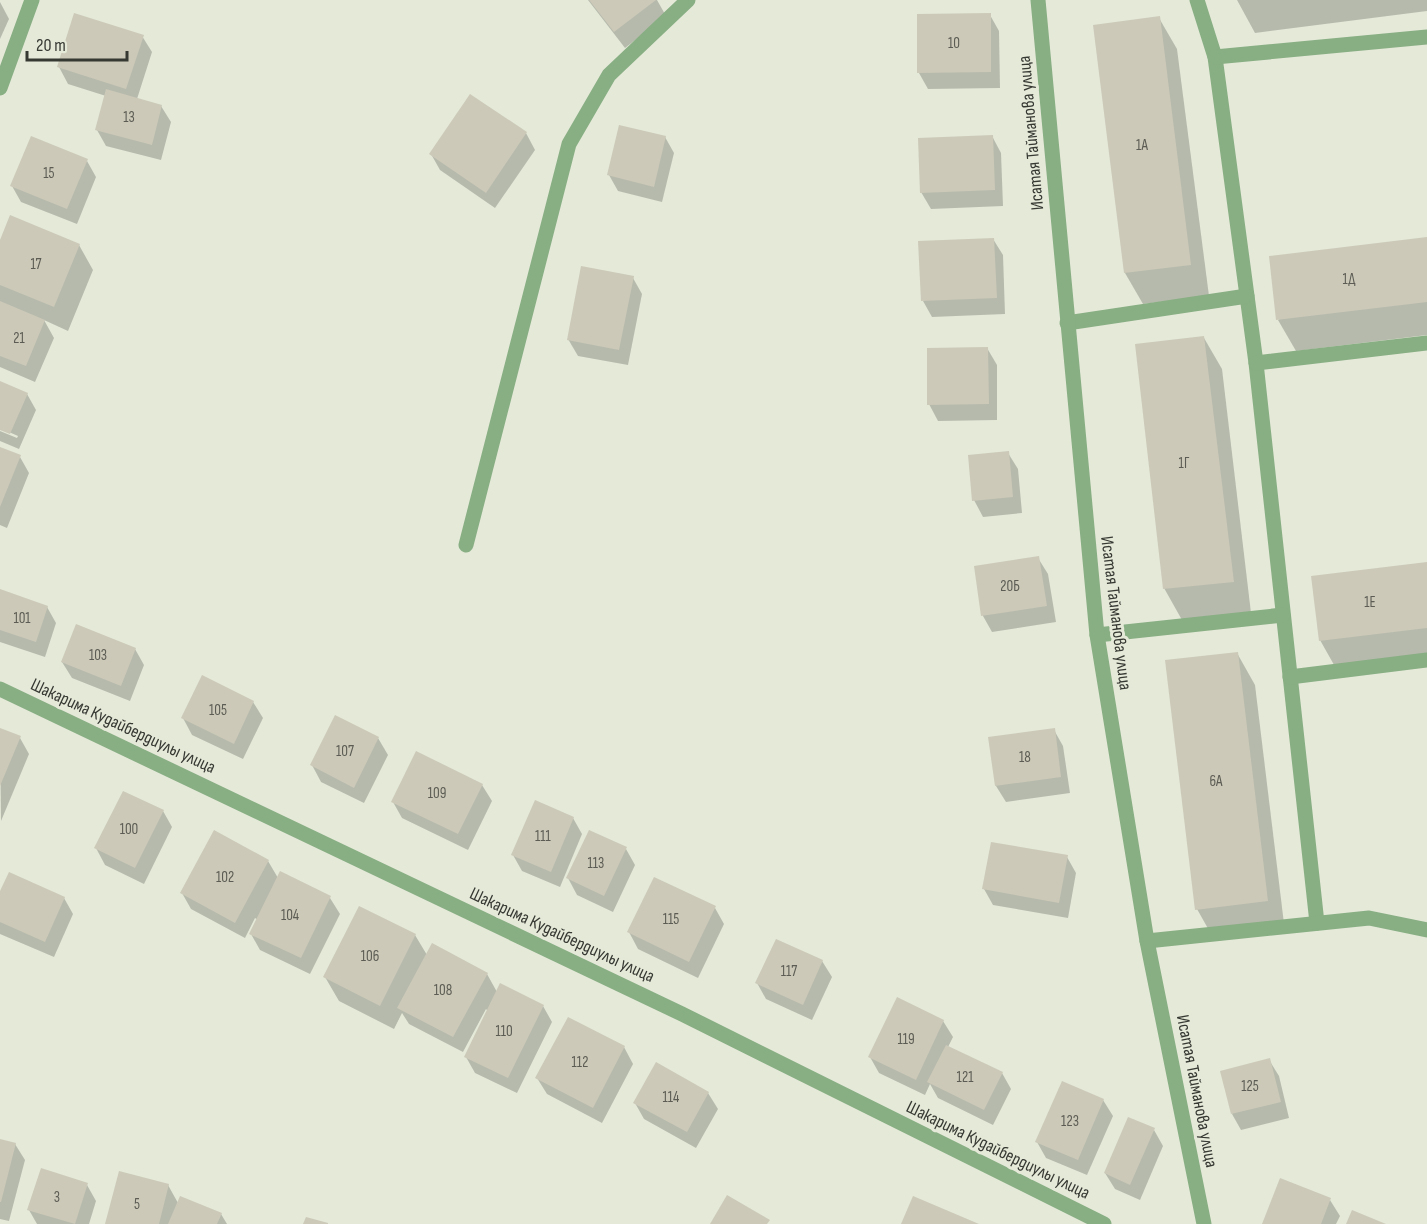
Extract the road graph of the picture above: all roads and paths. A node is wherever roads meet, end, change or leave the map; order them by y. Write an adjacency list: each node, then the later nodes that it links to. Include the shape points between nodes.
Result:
1 (32, 0): 7 (street)
2 (688, 0): 12 (street, via 609,75 569,144)
3 (1038, 0): 9 (street, Исатая Тайманова улица)
4 (1197, 0): 6 (street)
5 (1427, 37): 6 (street)
6 (1215, 57): 8 (street)
7 (0, 88)
8 (1247, 296): 9 (street); 11 (street)
9 (1067, 323): 14 (street, Исатая Тайманова улица)
10 (1427, 343): 11 (street)
11 (1256, 363): 13 (street)
12 (465, 545)
13 (1283, 615): 14 (street); 16 (street)
14 (1097, 634): 20 (street, Исатая Тайманова улица)
15 (1427, 660): 16 (street)
16 (1290, 677): 18 (street)
17 (0, 689): 21 (street, Шакарима Кудайбердиулы улица, via 682,1014)
18 (1317, 923): 19 (street, via 1369,918); 20 (street)
19 (1427, 930)
20 (1147, 941): 22 (street, Исатая Тайманова улица)
21 (1104, 1224)
22 (1204, 1224)

